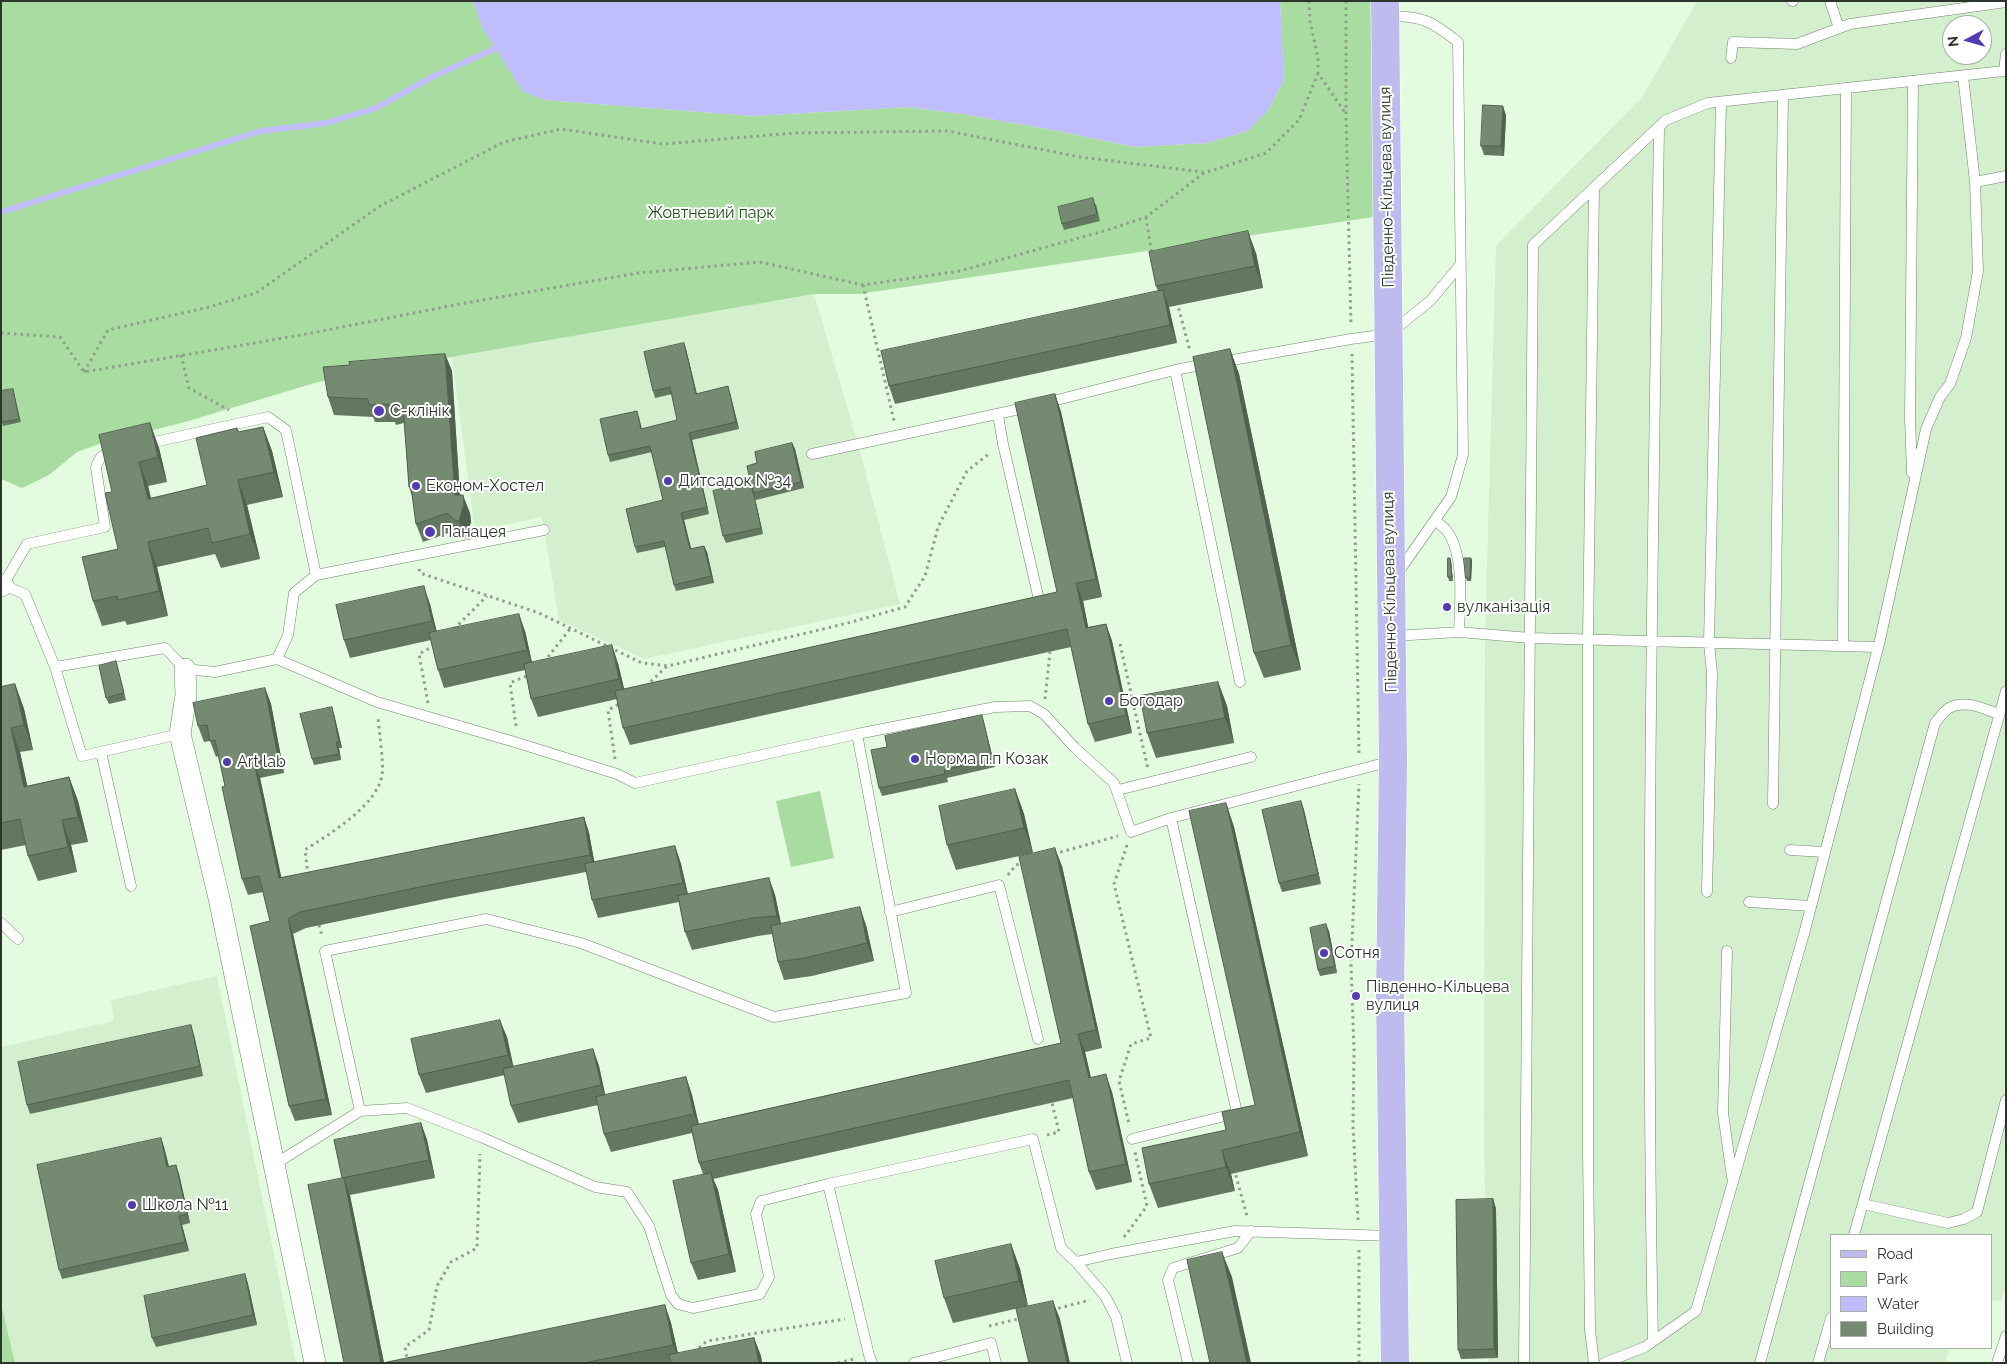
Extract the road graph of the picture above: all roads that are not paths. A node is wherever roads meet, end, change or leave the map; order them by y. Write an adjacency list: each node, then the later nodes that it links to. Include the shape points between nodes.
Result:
1 (1830, 1): 4 (lane)
2 (2006, 2): 4 (lane)
3 (1385, 9): 16 (lane, via 1435,24 1458,42); 17 (main road, Південно-Кільцева вулиця)
4 (1839, 28): 6 (lane, via 1797,44 1733,42)
5 (2006, 54): 7 (lane, via 2004,71)
6 (1731, 58)
7 (1963, 76): 8 (lane); 14 (lane)
8 (1913, 81): 9 (lane); 21 (lane, via 1910,418)
9 (1846, 88): 10 (lane); 35 (lane)
10 (1784, 95): 11 (lane); 34 (lane)
11 (1721, 102): 12 (lane, via 1708,103 1666,120); 33 (lane)
12 (1659, 128): 15 (lane); 32 (lane)
13 (2006, 176): 14 (lane)
14 (1975, 182): 21 (lane, via 1978,271 1966,338 1950,384 1940,397 1926,429)
15 (1594, 188): 30 (lane, via 1533,245); 31 (lane)
16 (1461, 264): 17 (lane, via 1430,301); 22 (lane, via 1463,454 1451,496)
17 (1389, 334): 18 (lane); 25 (main road, Південно-Кільцева вулиця)
18 (1175, 370): 19 (lane); 40 (lane)
19 (998, 415): 20 (lane); 27 (lane)
20 (812, 454)
21 (1913, 489): 36 (lane)
22 (1435, 520): 25 (lane); 28 (lane, via 1447,531 1457,552 1461,595)
23 (544, 530): 24 (lane)
24 (316, 575): 26 (lane, via 286,430 268,417 104,453 96,468 105,527 27,544); 37 (lane, via 294,593 288,635)
25 (1390, 585): 29 (main road, Південно-Кільцева вулиця)
26 (2, 586): 38 (lane, via 25,594)
27 (1039, 600)
28 (1459, 632): 29 (lane); 30 (lane)
29 (1390, 636): 47 (main road, Південно-Кільцева вулиця)
30 (1530, 638): 31 (lane); 83 (lane)
31 (1588, 639): 32 (lane); 84 (lane, via 1588,1149 1590,1330)
32 (1651, 641): 33 (lane); 75 (lane, via 1650,1183)
33 (1709, 642): 34 (lane); 54 (lane, via 1712,673)
34 (1774, 644): 35 (lane); 49 (lane)
35 (1843, 646): 36 (lane)
36 (1878, 647): 52 (lane)
37 (277, 659): 39 (lane, via 215,672); 44 (lane, via 377,702 518,743 635,782)
38 (55, 667): 39 (lane, via 164,648); 45 (lane, via 82,756)
39 (185, 669): 43 (street, via 186,695)
40 (1240, 682)
41 (2006, 691): 42 (lane)
42 (1999, 714): 68 (lane); 86 (lane, via 1969,704 1948,708 1935,723)
43 (180, 734): 45 (lane); 65 (street, via 219,898)
44 (857, 734): 48 (lane, via 995,707 1030,706 1044,714); 57 (lane)
45 (101, 752): 53 (lane)
46 (1251, 757): 48 (lane)
47 (1392, 761): 50 (lane); 71 (main road, Південно-Кільцева вулиця, via 1390,997)
48 (1118, 790): 50 (lane, via 1131,832)
49 (1773, 804)
50 (1171, 818): 64 (lane, via 1237,1113)
51 (1790, 850): 52 (lane)
52 (1825, 852): 56 (lane)
53 (131, 886)
54 (1707, 892)
55 (1749, 902): 56 (lane)
56 (1811, 906): 66 (lane)
57 (890, 912): 61 (lane, via 999,885); 63 (lane, via 906,993 774,1017 581,943 486,919 325,952)
58 (1, 923): 59 (lane)
59 (18, 939)
60 (1726, 951): 66 (lane, via 1723,1113)
61 (1038, 1039)
62 (2006, 1100): 68 (lane, via 1977,1212 1948,1223)
63 (360, 1111): 65 (lane); 67 (lane, via 407,1108 596,1187 627,1192 650,1226 671,1295 678,1304 694,1308 760,1294 769,1277 756,1214 761,1201)
64 (1132, 1139)
65 (275, 1164): 76 (street)
66 (1733, 1181): 75 (lane, via 1696,1311)
67 (828, 1184): 72 (lane, via 1033,1139 1061,1248); 77 (lane)
68 (1863, 1204): 70 (lane)
69 (1251, 1231): 71 (lane); 72 (lane, via 1235,1231); 81 (lane, via 1238,1248 1173,1268 1168,1280)
70 (1854, 1234)
71 (1395, 1236): 82 (main road, Південно-Кільцева вулиця)
72 (1076, 1262): 80 (lane, via 1105,1296 1116,1317)
73 (1830, 1321): 87 (lane)
74 (2006, 1336): 88 (lane)
75 (1653, 1341): 85 (lane)
76 (316, 1363)
77 (872, 1363)
78 (914, 1363): 79 (lane, via 991,1343)
79 (996, 1363)
80 (1127, 1363)
81 (1188, 1363)
82 (1395, 1363)
83 (1524, 1363)
84 (1594, 1363)
85 (1604, 1363)
86 (1760, 1363)
87 (1818, 1363)
88 (1997, 1363)

